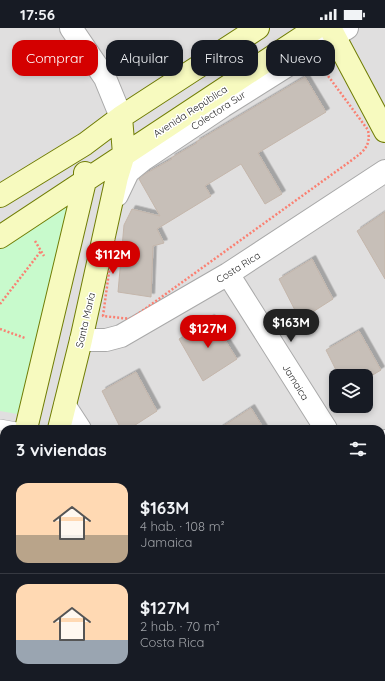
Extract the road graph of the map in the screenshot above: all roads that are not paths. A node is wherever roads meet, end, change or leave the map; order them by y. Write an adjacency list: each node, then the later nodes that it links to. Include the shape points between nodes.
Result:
1 (71, 28): 4 (street, via 104,78)
2 (258, 28): 4 (street)
3 (332, 30): 5 (street); 7 (street, Avenida República); 11 (street, Colectora Sur, via 144,158 128,172)
4 (121, 117): 6 (street); 7 (street, Santa María)
5 (385, 131)
6 (85, 144): 9 (street); 10 (street)
7 (124, 154): 9 (street, Avenida República); 11 (street, Santa María)
8 (385, 171): 13 (street, Costa Rica)
9 (85, 181): 12 (street, Avenida República); 16 (street)
10 (0, 196)
11 (110, 211): 14 (street, Santa María)
12 (0, 237)
13 (228, 274): 14 (street, Costa Rica, via 121,336 106,340); 19 (street, Jamaica)
14 (81, 340): 15 (street, Santa María)
15 (65, 406): 17 (street, Santa María); 18 (street)
16 (27, 425)
17 (60, 425)
18 (77, 425)
19 (323, 425)

